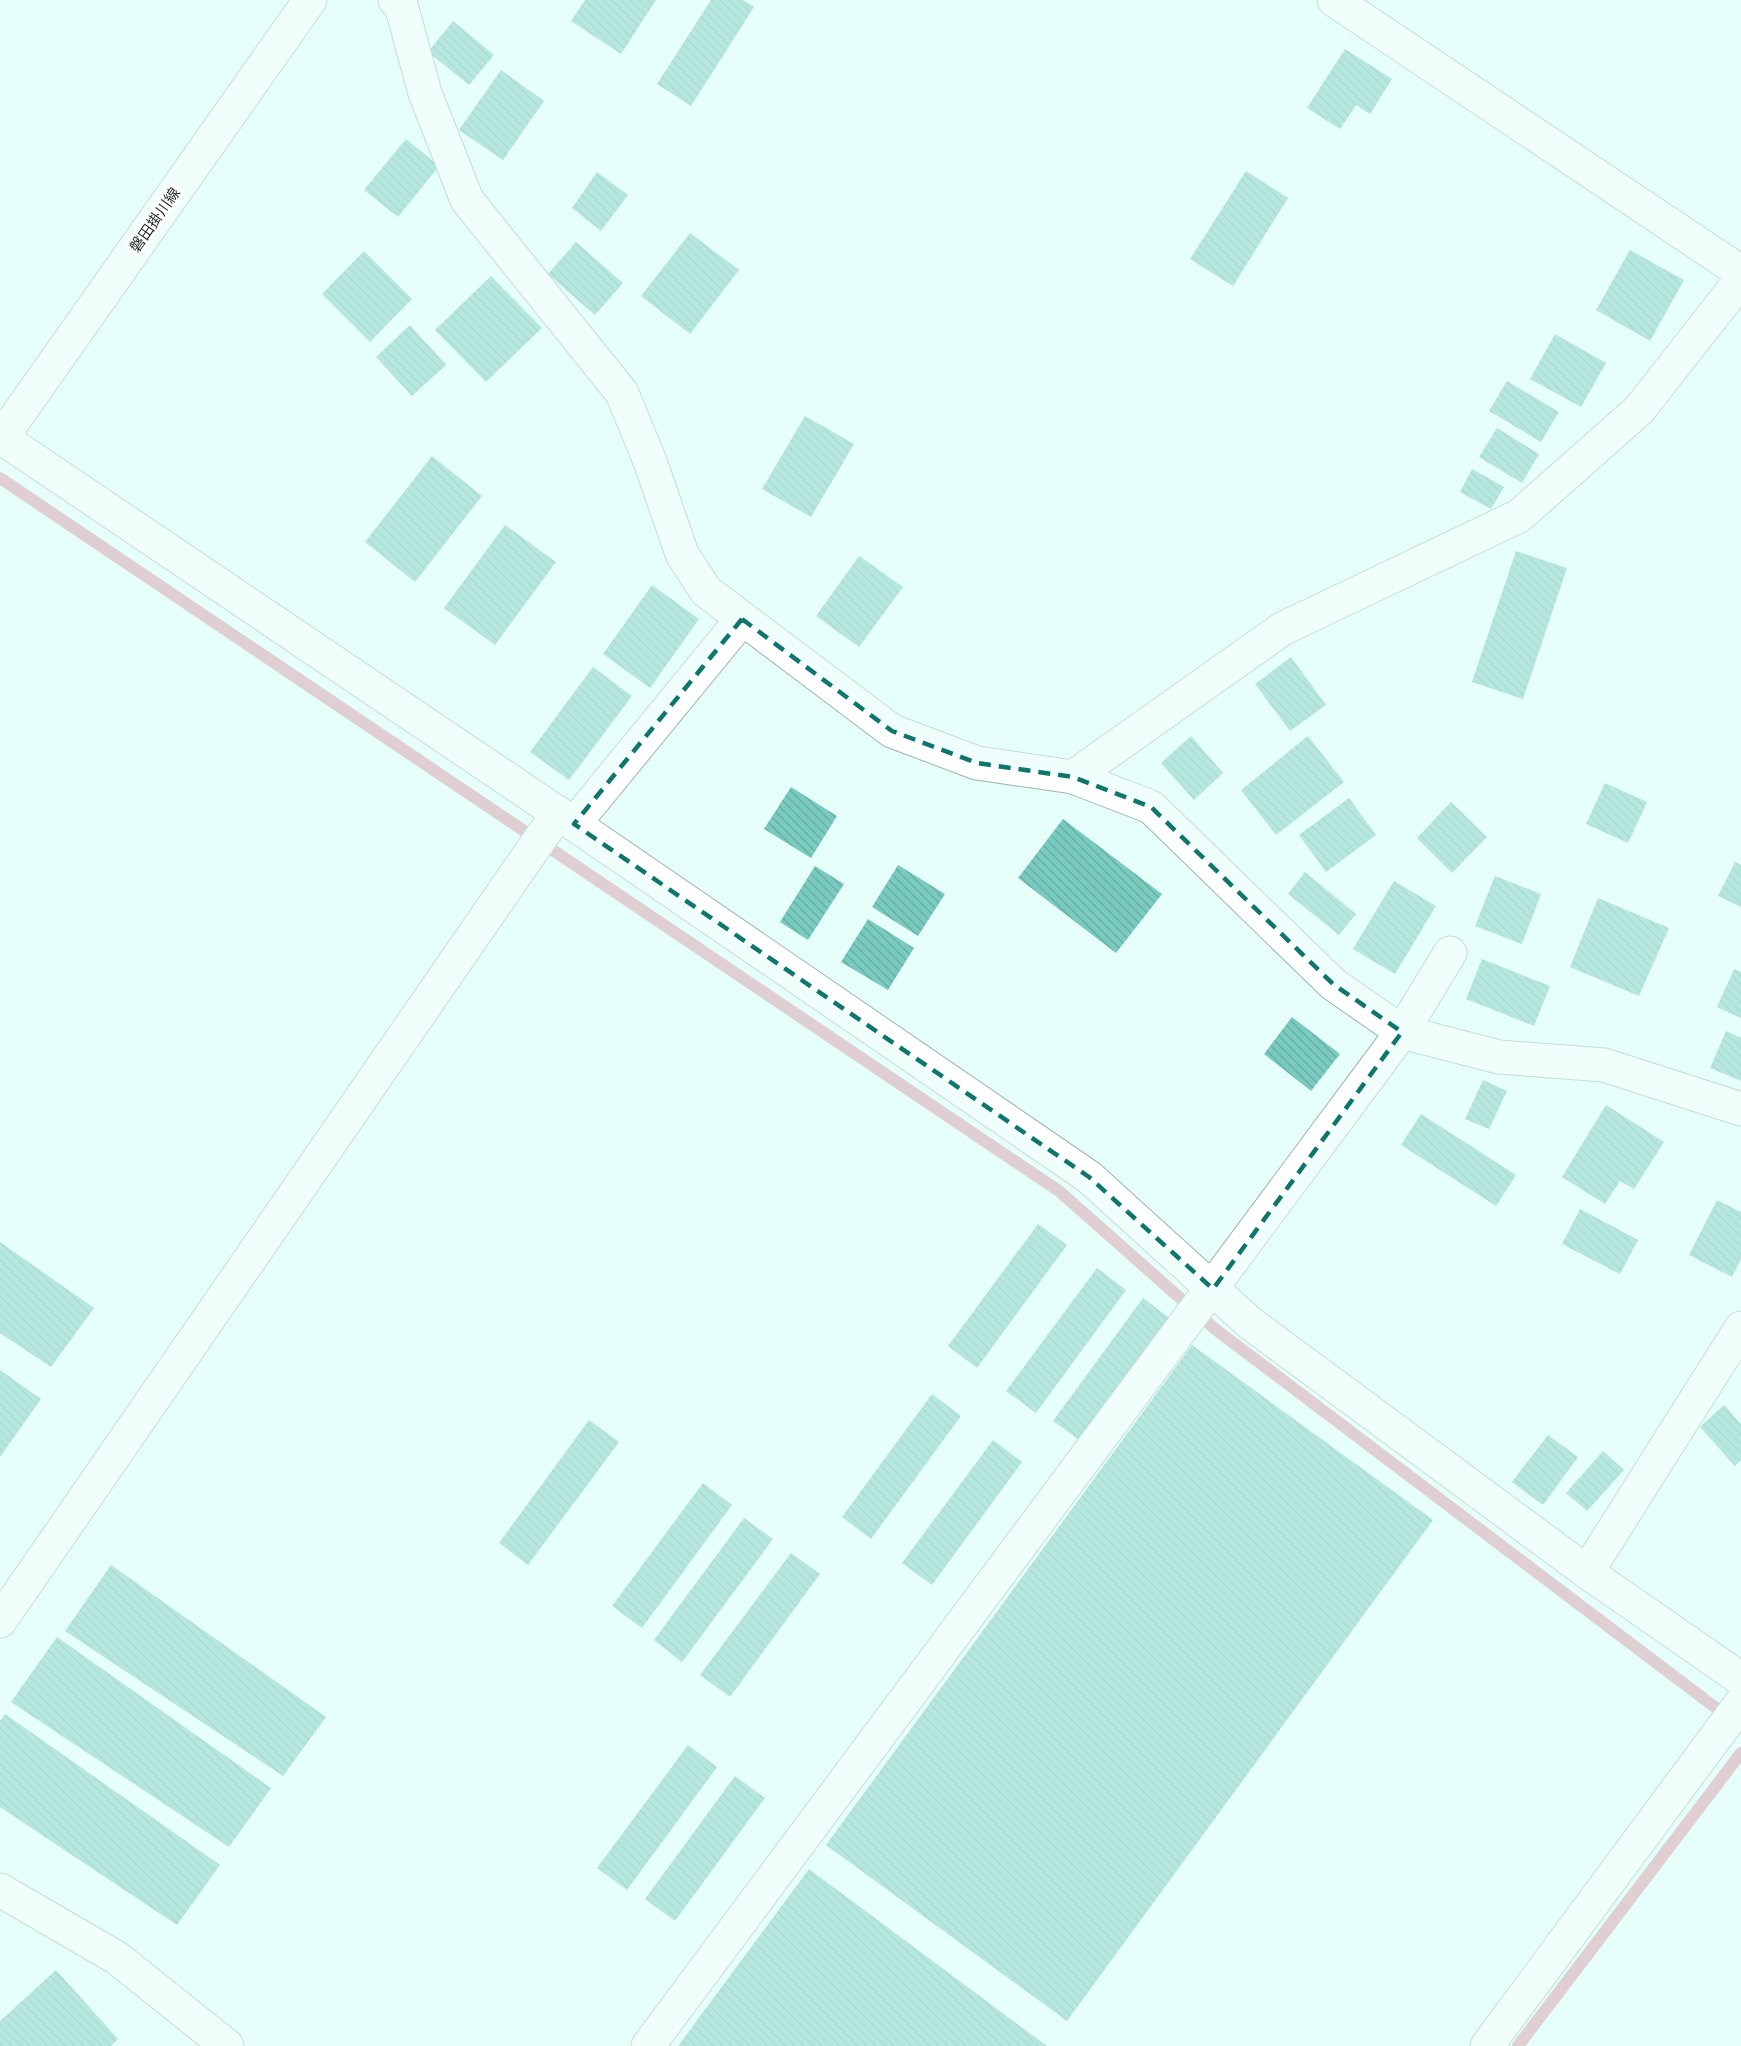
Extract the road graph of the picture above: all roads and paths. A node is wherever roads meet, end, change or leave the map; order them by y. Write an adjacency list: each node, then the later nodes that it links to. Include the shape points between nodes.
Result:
1 (310, 0): 6 (street, 磐田掛川線)
2 (395, 0): 7 (street, via 401,5 425,93 467,200 622,393 682,554 706,591)
3 (1334, 0): 4 (street)
4 (1741, 272)
5 (1741, 280): 8 (street, via 1639,410 1519,516 1282,629)
6 (1, 439): 9 (street)
7 (742, 619): 8 (street, via 892,730 977,763); 9 (street)
8 (1073, 777): 11 (street, via 1151,807 1333,984)
9 (566, 818): 13 (street, via 1089,1177); 16 (street)
10 (1450, 953): 11 (street)
11 (1402, 1032): 12 (street, via 1499,1057 1604,1065); 13 (street)
12 (1741, 1109)
13 (1213, 1288): 15 (street, via 1250,1323); 21 (street)
14 (1741, 1328): 15 (street)
15 (1587, 1572): 17 (street)
16 (0, 1621)
17 (1741, 1680)
18 (1741, 1703): 22 (street)
19 (0, 1890): 20 (street, via 117,1958)
20 (227, 2046)
21 (648, 2046)
22 (1487, 2046)

